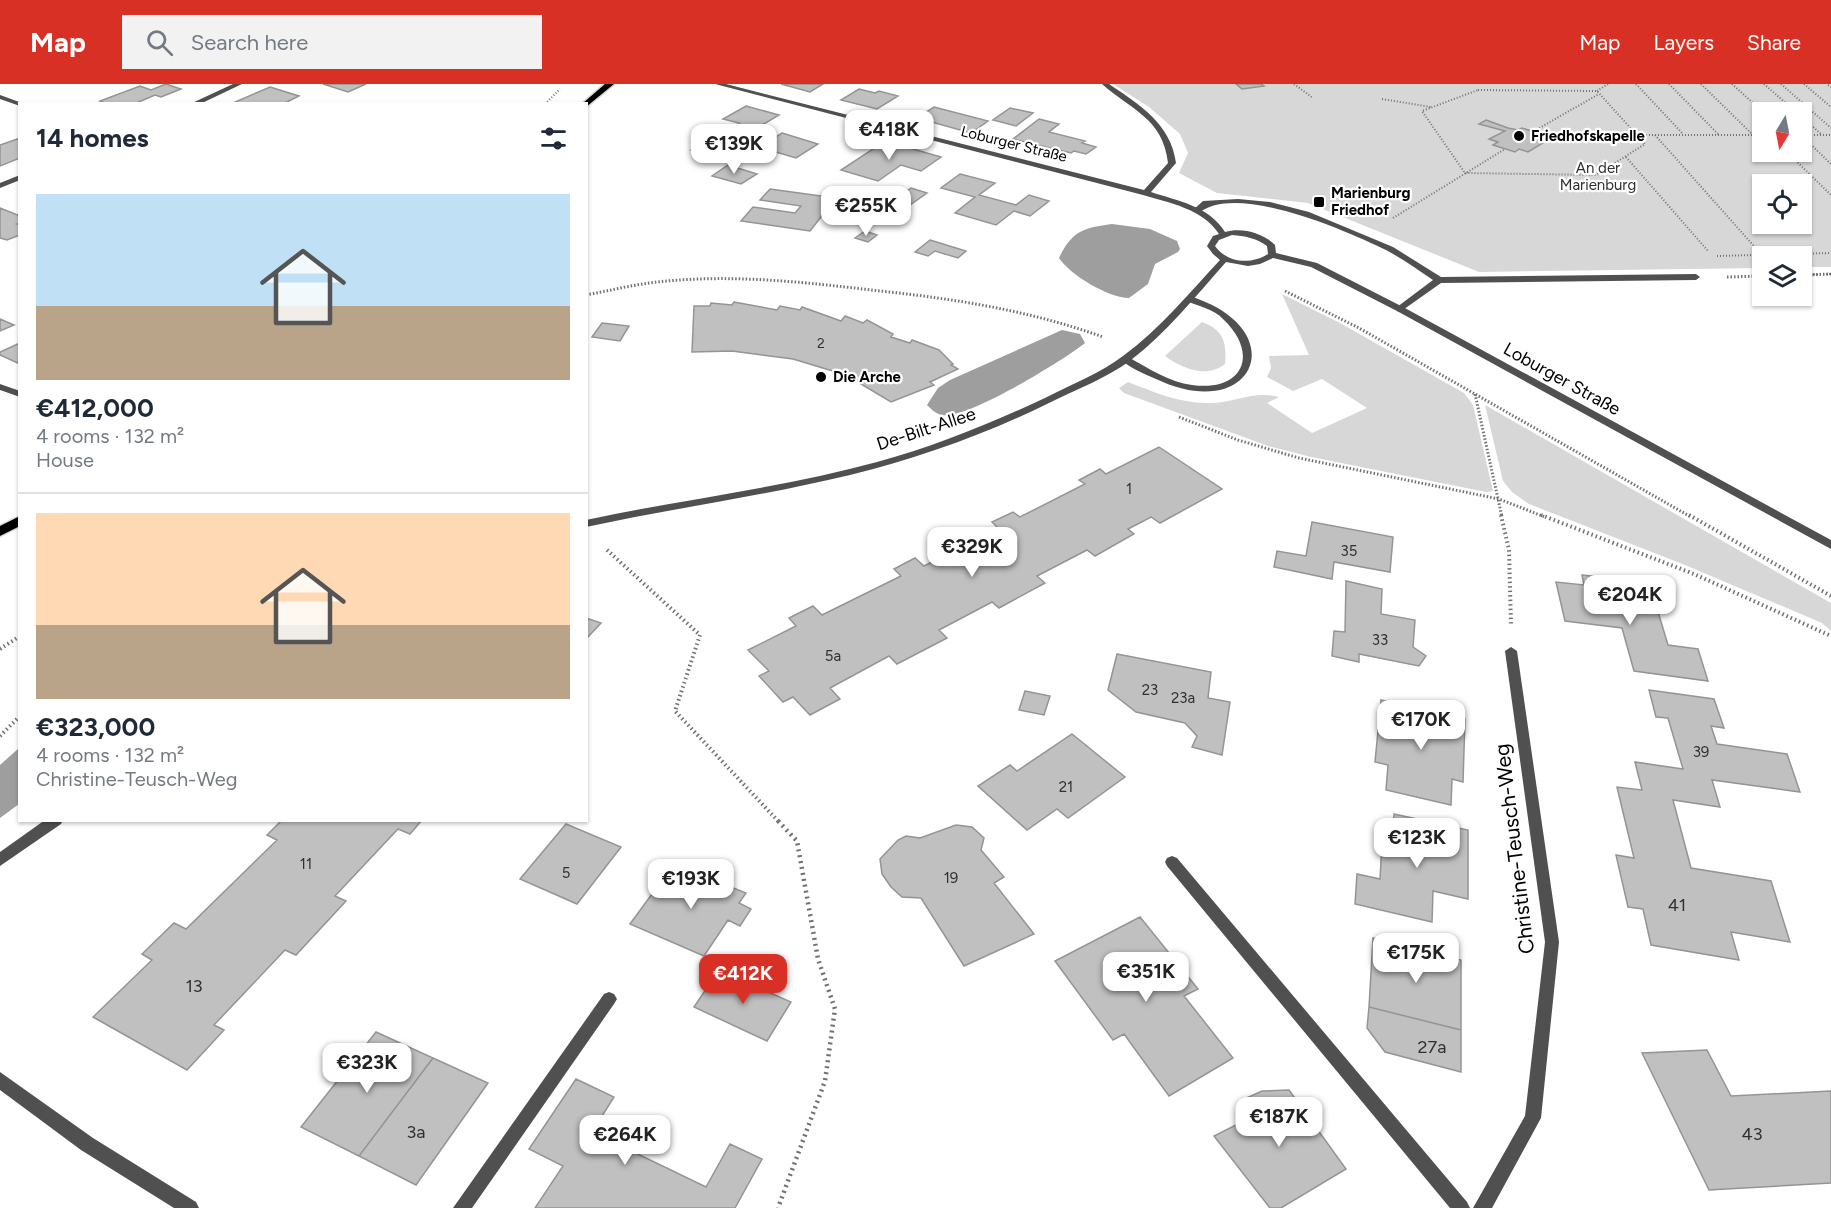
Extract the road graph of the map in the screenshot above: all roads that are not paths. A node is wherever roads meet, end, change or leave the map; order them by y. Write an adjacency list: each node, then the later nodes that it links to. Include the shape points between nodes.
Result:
1 (239, 84): 6 (street)
2 (610, 84): 8 (main road)
3 (718, 84): 11 (street, Loburger Straße)
4 (1105, 84): 11 (street, via 1140,109 1169,141 1172,163)
5 (0, 97): 7 (street)
6 (198, 102)
7 (18, 103)
8 (588, 103)
9 (18, 178): 10 (street)
10 (0, 186)
11 (1146, 193): 12 (street, Loburger Straße)
12 (1196, 211): 13 (street, Loburger Straße, via 1212,219); 17 (street, via 1206,203 1238,201 1270,204 1306,214 1390,249)
13 (1223, 235): 14 (street, via 1259,237 1271,245); 15 (street, via 1212,241 1211,246)
14 (1272, 255): 15 (street, via 1253,263); 19 (street, Loburger Straße, via 1314,265)
15 (1225, 259): 18 (street, De-Bilt-Allee)
16 (1696, 277): 17 (street)
17 (1439, 280): 19 (street)
18 (1189, 298): 20 (street, De-Bilt-Allee); 20 (street, via 1226,315 1242,336 1248,351 1245,374 1228,386 1193,388)
19 (1400, 309): 26 (street, Loburger Straße)
20 (1125, 359): 24 (street, De-Bilt-Allee, via 1016,417 902,458 818,479)
21 (0, 387): 22 (street)
22 (18, 393)
23 (18, 521): 25 (main road)
24 (588, 524)
25 (0, 532)
26 (1831, 545)
27 (1511, 651): 36 (street, Christine-Teusch-Weg, via 1552,942 1533,1118)
28 (53, 822): 29 (street)
29 (0, 860)
30 (1172, 862): 35 (street)
31 (609, 999): 34 (street)
32 (0, 1080): 33 (street, via 87,1144)
33 (190, 1208)
34 (462, 1208)
35 (1461, 1208)
36 (1482, 1208)

